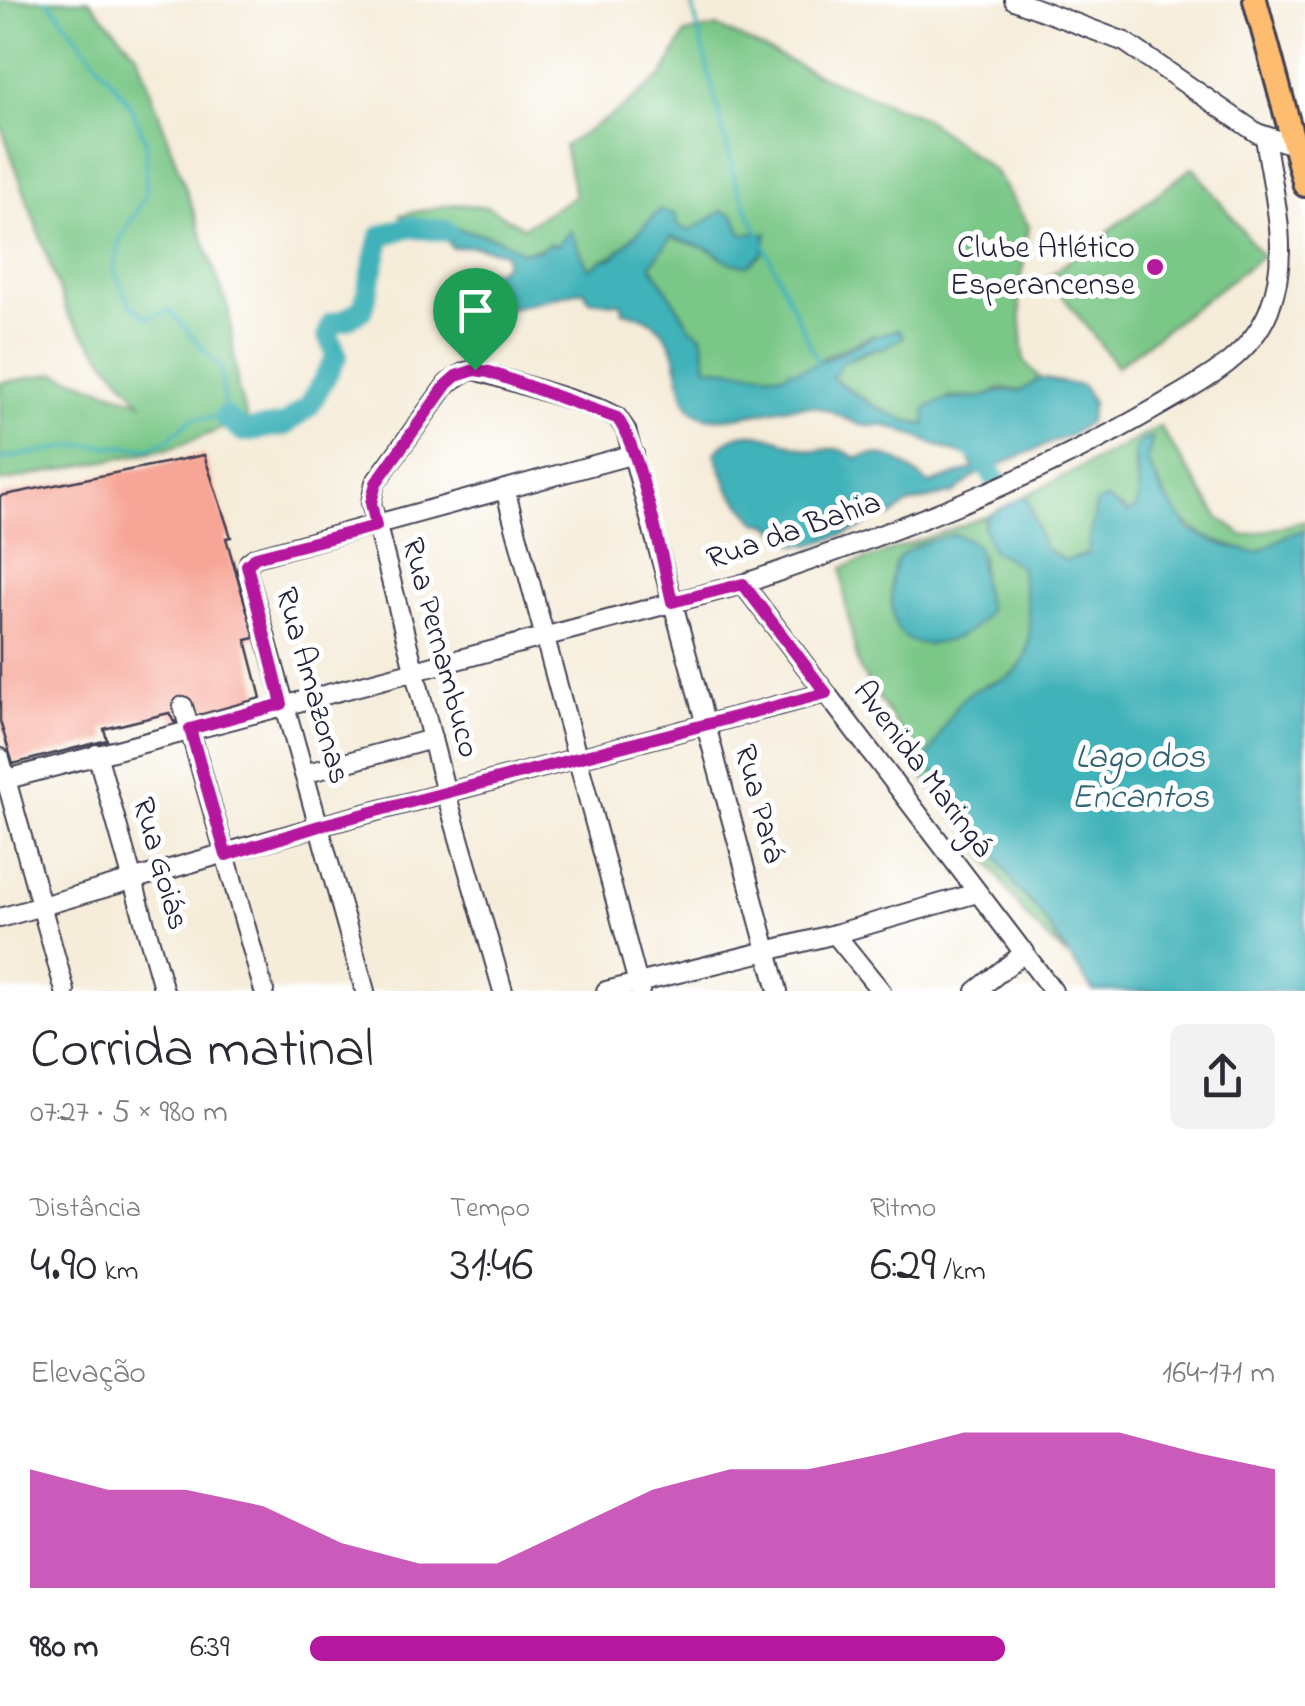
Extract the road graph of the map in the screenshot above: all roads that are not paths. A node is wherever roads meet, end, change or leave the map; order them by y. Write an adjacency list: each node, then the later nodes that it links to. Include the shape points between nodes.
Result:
1 (1014, 0): 3 (street, via 1125,42)
2 (1255, 0): 4 (main road)
3 (1265, 137): 4 (street); 5 (street, Rua da Bahia)
4 (1301, 162): 5 (street)
5 (1271, 176): 10 (street, Rua da Bahia, via 1281,243 1276,289 1260,329 1212,375 1017,482)
6 (489, 372): 7 (street, Rua Pará, via 610,414 626,430); 9 (street, Rua Pernambuco, via 465,372 447,384 376,483)
7 (634, 454): 8 (street); 11 (street, Rua Pará)
8 (505, 490): 9 (street); 12 (street)
9 (376, 526): 13 (street, Rua Pernambuco); 15 (street, Rua Amazonas, via 249,562)
10 (743, 584): 11 (street, Rua da Bahia); 14 (street, Avenida Maringá)
11 (672, 602): 12 (street, Rua da Bahia); 17 (street, Rua Pará)
12 (543, 636): 13 (street, Rua da Bahia); 22 (street)
13 (414, 669): 15 (street, Rua da Bahia); 19 (street, Rua Pernambuco)
14 (826, 693): 17 (street); 29 (street, Avenida Maringá)
15 (282, 704): 18 (street, Rua da Bahia); 23 (street, Rua Amazonas)
16 (183, 706): 18 (street)
17 (707, 725): 22 (street); 33 (street, Rua Pará)
18 (190, 729): 20 (street, Rua da Bahia); 27 (street)
19 (432, 739): 23 (street); 25 (street, Rua Pernambuco)
20 (97, 754): 24 (street, Rua da Bahia); 28 (street, Rua Goiás)
21 (0, 758): 24 (street)
22 (579, 760): 25 (street); 35 (street)
23 (304, 774): 26 (street, Rua Amazonas)
24 (4, 780): 30 (street)
25 (446, 793): 26 (street); 40 (street, Rua Pernambuco)
26 (319, 826): 27 (street); 39 (street, Rua Amazonas)
27 (226, 855): 28 (street); 38 (street)
28 (133, 882): 30 (street); 37 (street, Rua Goiás)
29 (977, 893): 32 (street); 34 (street, Avenida Maringá)
30 (41, 907): 31 (street); 36 (street)
31 (0, 918)
32 (834, 934): 33 (street); 43 (street)
33 (766, 950): 35 (street); 42 (street, Rua Pará)
34 (1025, 952): 44 (street); 45 (street, Avenida Maringá)
35 (638, 987): 41 (street)
36 (65, 991)
37 (164, 991)
38 (264, 991)
39 (365, 991)
40 (503, 991)
41 (606, 991)
42 (778, 991)
43 (881, 991)
44 (976, 991)
45 (1053, 991)

